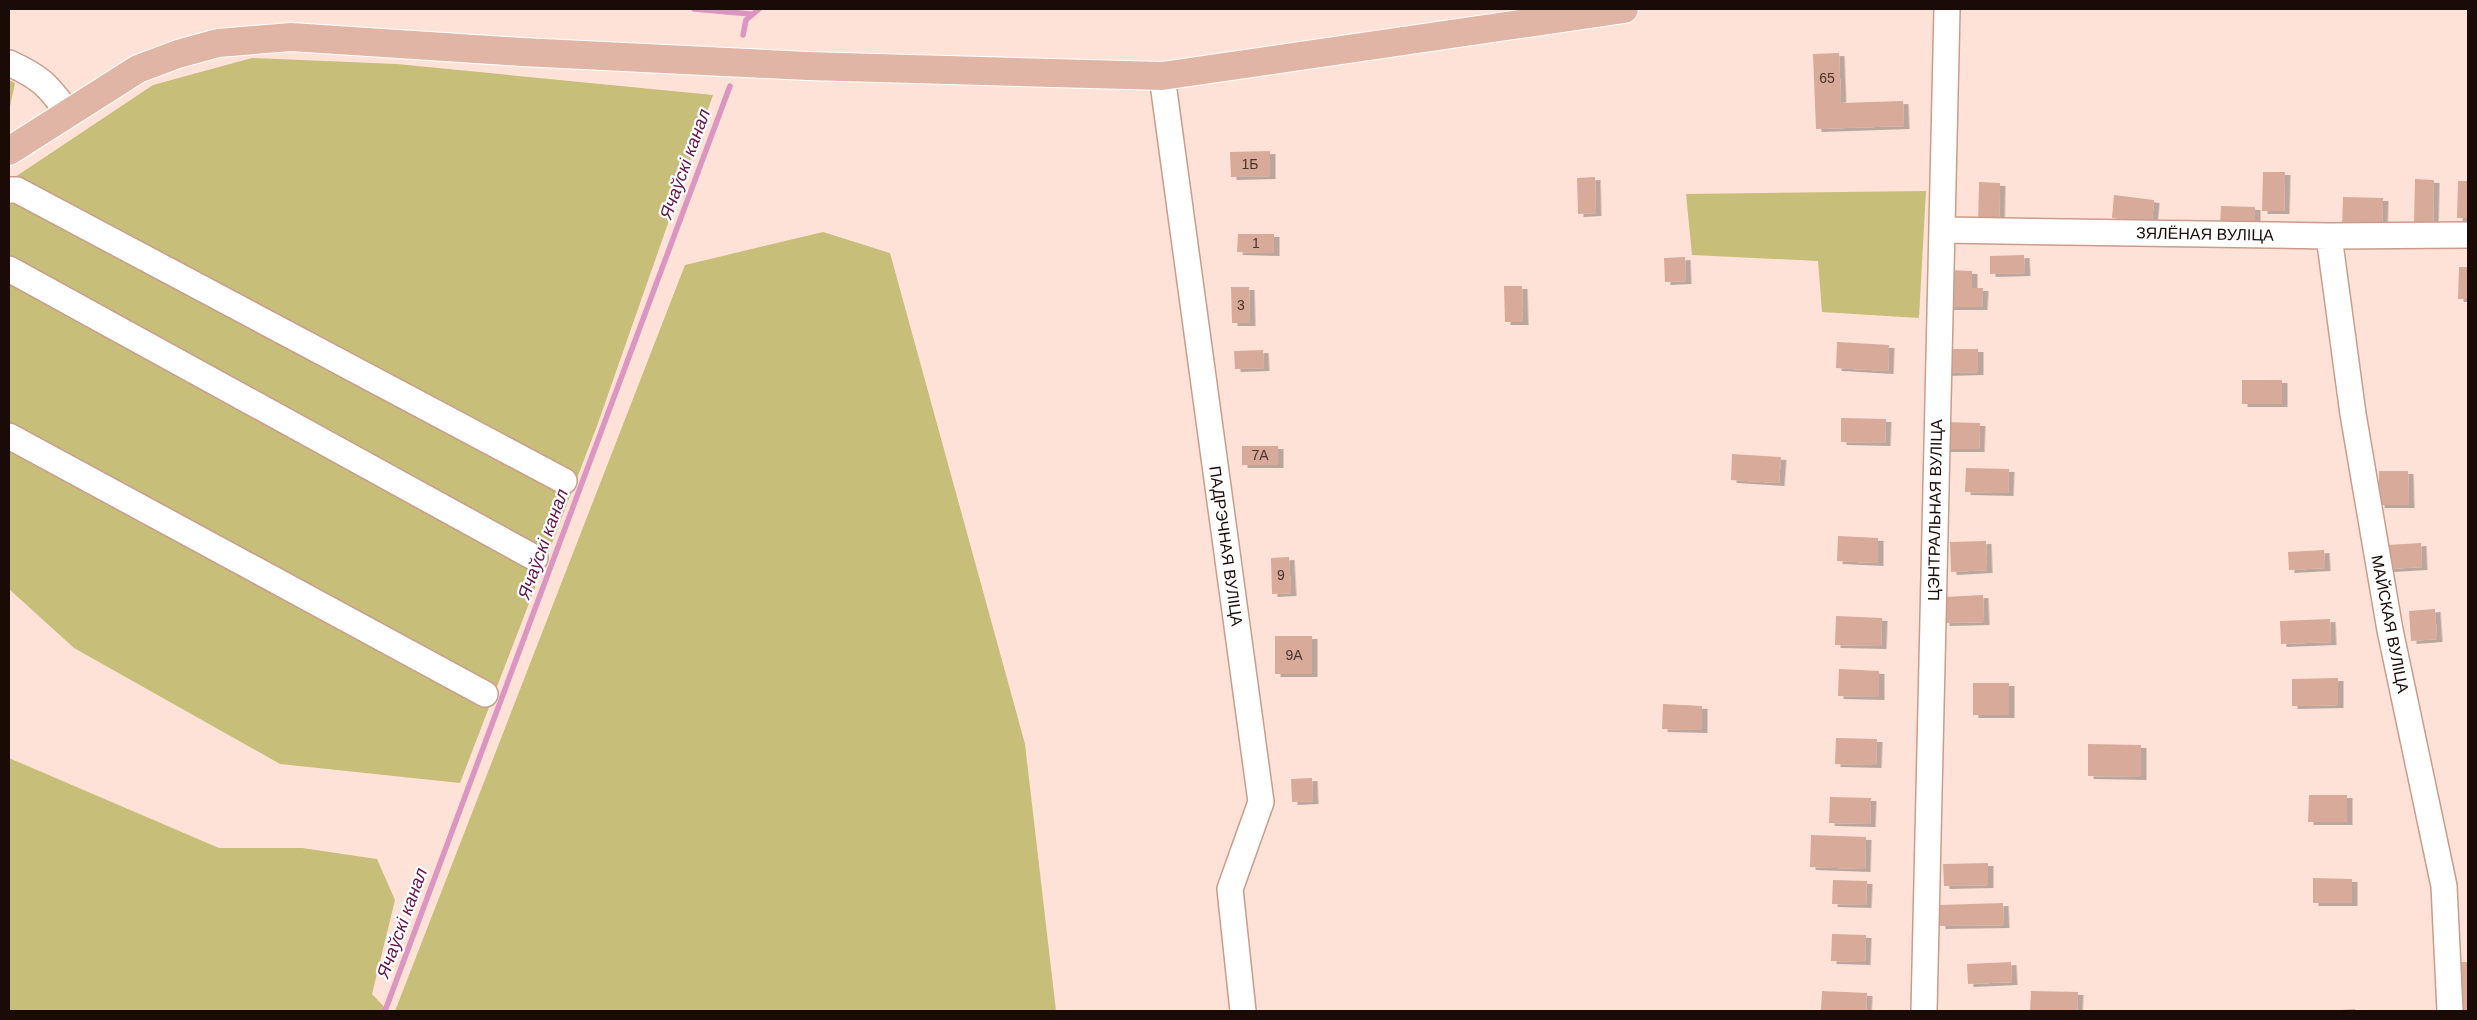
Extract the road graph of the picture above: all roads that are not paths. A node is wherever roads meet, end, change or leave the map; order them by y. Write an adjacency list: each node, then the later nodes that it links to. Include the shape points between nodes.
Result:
1 (1624, 9): 4 (main road)
2 (1947, 9): 8 (street, ЦЭНТРАЛЬНАЯ ВУЛІЦА)
3 (9, 63): 5 (street, via 34,75 51,89)
4 (1162, 76): 5 (main road, via 807,66 291,37 218,44 178,54 138,69); 16 (street, ПАДРЭЧНАЯ ВУЛІЦА, via 1261,802 1230,889)
5 (68, 113): 6 (main road)
6 (9, 152)
7 (9, 190): 13 (street, via 17,190)
8 (1943, 230): 10 (street, ЗЯЛЁНАЯ ВУЛІЦА); 17 (street, ЦЭНТРАЛЬНАЯ ВУЛІЦА)
9 (2468, 235): 10 (street, ЗЯЛЁНАЯ ВУЛІЦА)
10 (2329, 236): 18 (street, МАЙСКАЯ ВУЛІЦА, via 2353,414 2390,630 2444,886)
11 (9, 268): 14 (street)
12 (9, 436): 15 (street)
13 (564, 481)
14 (535, 558)
15 (485, 694)
16 (1243, 1011)
17 (1924, 1011)
18 (2450, 1011)

